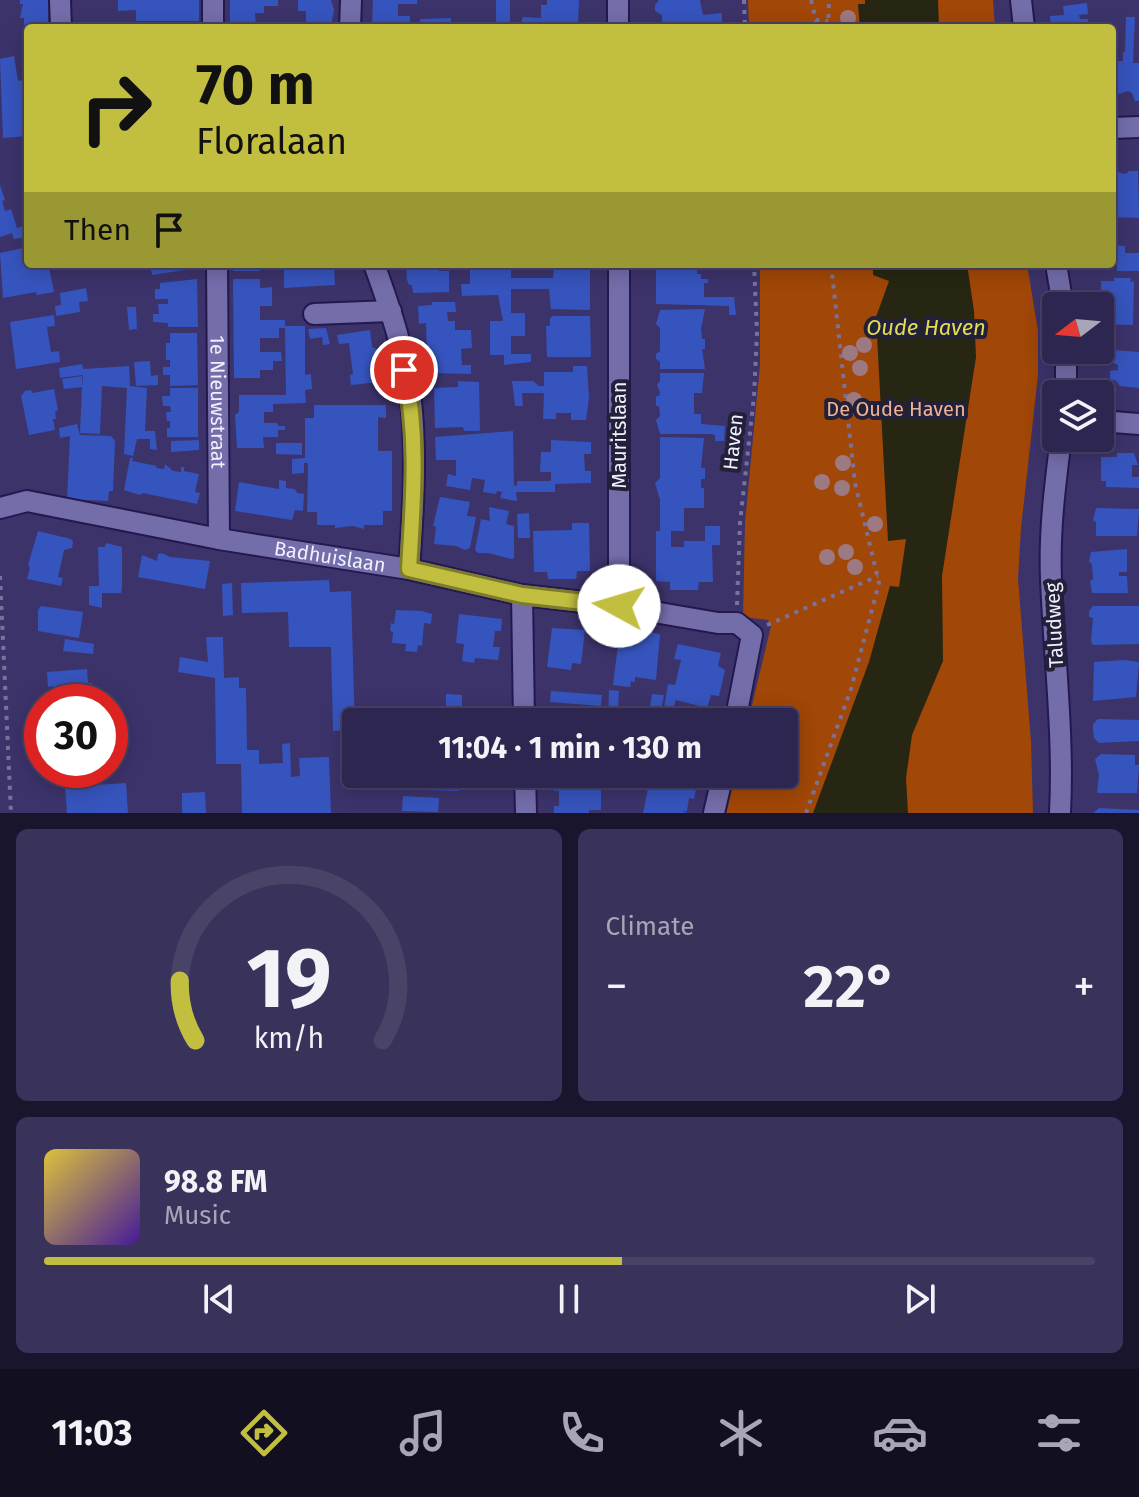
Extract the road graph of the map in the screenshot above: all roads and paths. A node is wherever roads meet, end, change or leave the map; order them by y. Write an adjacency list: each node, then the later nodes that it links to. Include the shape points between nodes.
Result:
1 (60, 0): 10 (street)
2 (213, 0): 11 (street)
3 (351, 0): 12 (street)
4 (618, 0): 13 (street)
5 (744, 0): 14 (path)
6 (811, 0): 9 (path, via 816,20)
7 (829, 0): 9 (path)
8 (1021, 0): 15 (street)
9 (828, 21)
10 (61, 24)
11 (213, 24)
12 (350, 24)
13 (618, 24)
14 (745, 24)
15 (1024, 24)
16 (1139, 127): 17 (street)
17 (1116, 128)
18 (217, 268): 31 (street, 1e Nieuwstraat)
19 (375, 268): 25 (street)
20 (619, 268): 36 (street, Mauritslaan)
21 (754, 268): 37 (path, Haven, via 754,396 740,523)
22 (831, 268): 34 (path, via 855,483)
23 (1057, 268): 24 (street)
24 (1061, 292)
25 (391, 311): 26 (street); 32 (street, via 411,399 415,484)
26 (314, 314)
27 (1114, 422): 28 (street)
28 (1139, 424)
29 (1059, 452): 46 (street, Taludweg, via 1051,576)
30 (0, 508): 31 (street, Badhuislaan, via 27,501)
31 (219, 539): 32 (street, Badhuislaan)
32 (409, 569): 35 (street, Badhuislaan)
33 (0, 576): 42 (path)
34 (878, 576): 37 (path); 45 (path, via 851,689)
35 (522, 595): 36 (street, Badhuislaan); 38 (street)
36 (619, 606): 37 (street, Badhuislaan)
37 (753, 627): 39 (street)
38 (524, 708)
39 (738, 708)
40 (525, 788): 43 (street)
41 (720, 788): 44 (street)
42 (11, 813)
43 (526, 813)
44 (714, 813)
45 (806, 813)
46 (1060, 813)

